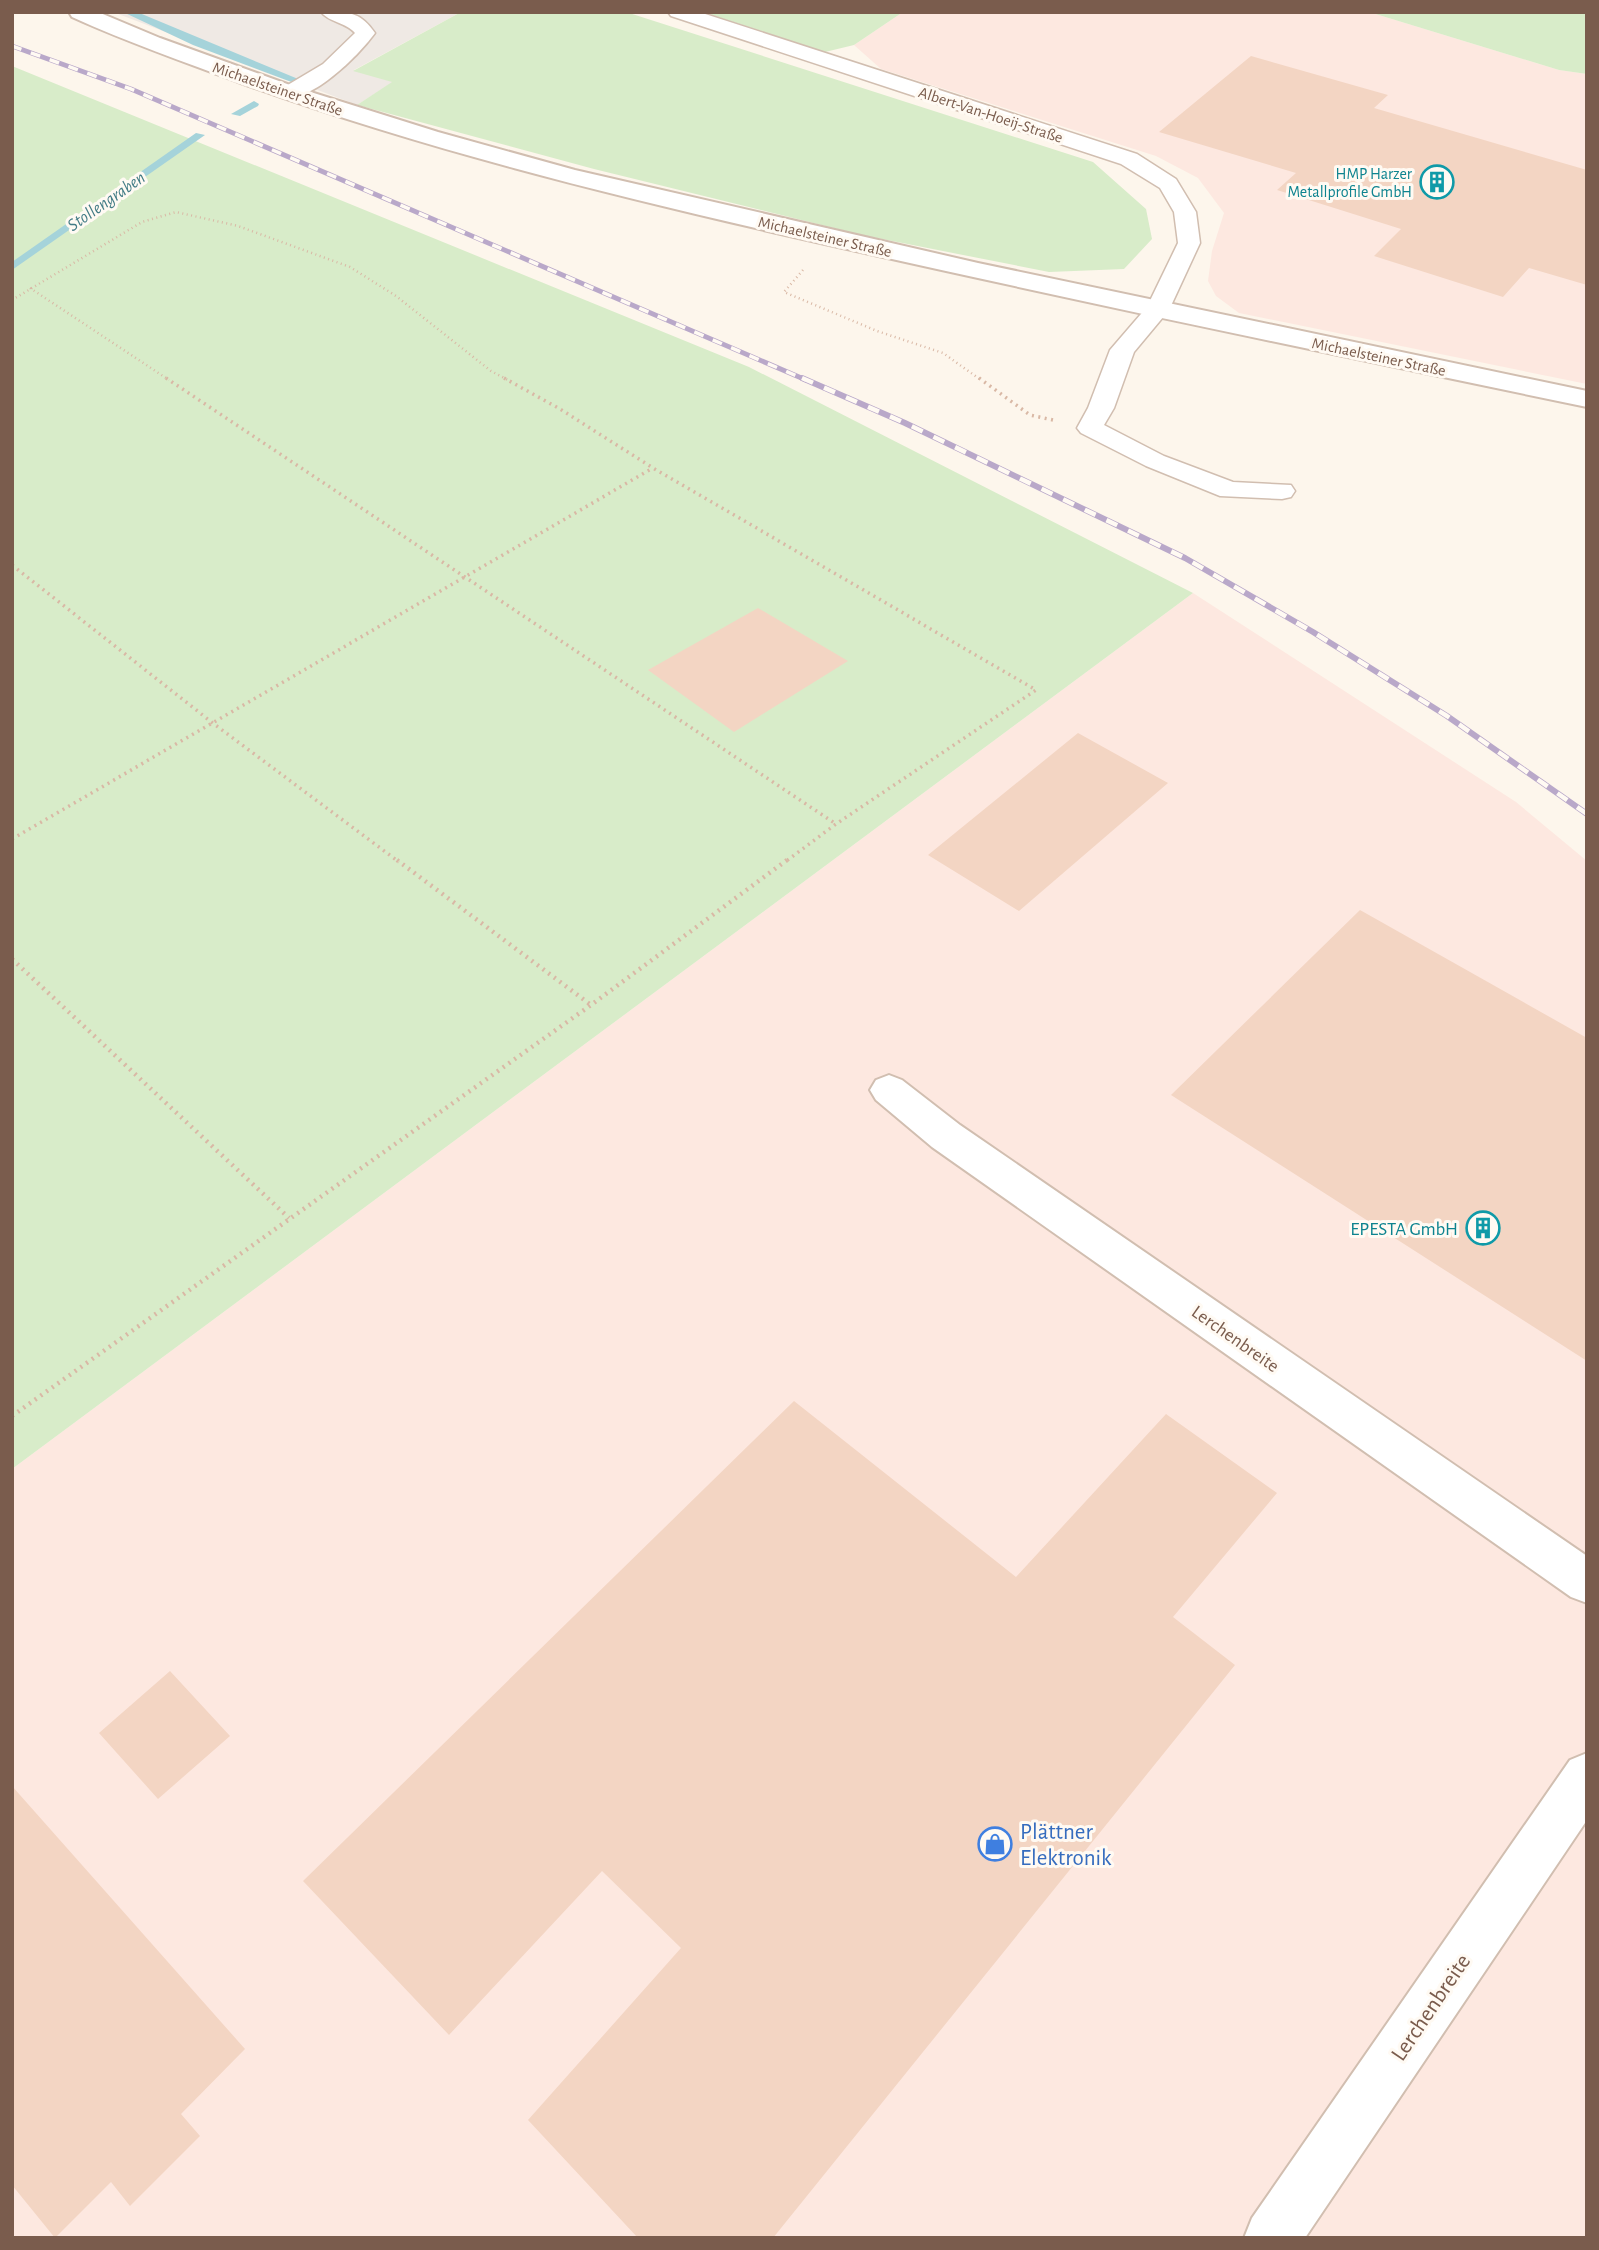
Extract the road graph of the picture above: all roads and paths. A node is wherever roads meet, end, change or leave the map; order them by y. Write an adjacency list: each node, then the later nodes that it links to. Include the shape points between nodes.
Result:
1 (80, 12): 4 (street, Michaelsteiner Straße, via 114,29)
2 (331, 12): 4 (lane, via 356,22 365,33 356,47 325,72)
3 (678, 12): 8 (lane, Albert-Van-Hoeij-Straße, via 1129,159 1168,184 1185,212 1189,243)
4 (288, 93): 8 (street, Michaelsteiner Straße, via 444,143 648,196)
5 (30, 288): 7 (path); 11 (path, via 142,222 176,212 238,226 350,267 396,296 491,371); 14 (path)
6 (784, 292): 10 (path, via 943,353 1030,415)
7 (12, 300)
8 (1157, 310): 9 (street, Michaelsteiner Straße); 10 (lane, Albert-Van-Hoeij-Straße, via 1122,350)
9 (1587, 399)
10 (1090, 428): 12 (lane, via 1228,490)
11 (653, 468): 14 (path); 16 (path, via 1037,691)
12 (1282, 491)
13 (12, 565): 15 (path)
14 (467, 578): 15 (path); 16 (path)
15 (214, 724): 17 (path); 19 (path)
16 (836, 824): 19 (path)
17 (12, 839)
18 (12, 959): 21 (path)
19 (591, 1005): 21 (path)
20 (889, 1090): 23 (street, Lerchenbreite, via 957,1144)
21 (289, 1219): 22 (path)
22 (12, 1416)
23 (1587, 1582)
24 (1587, 1777): 25 (street, Lerchenbreite)
25 (1272, 2238)

